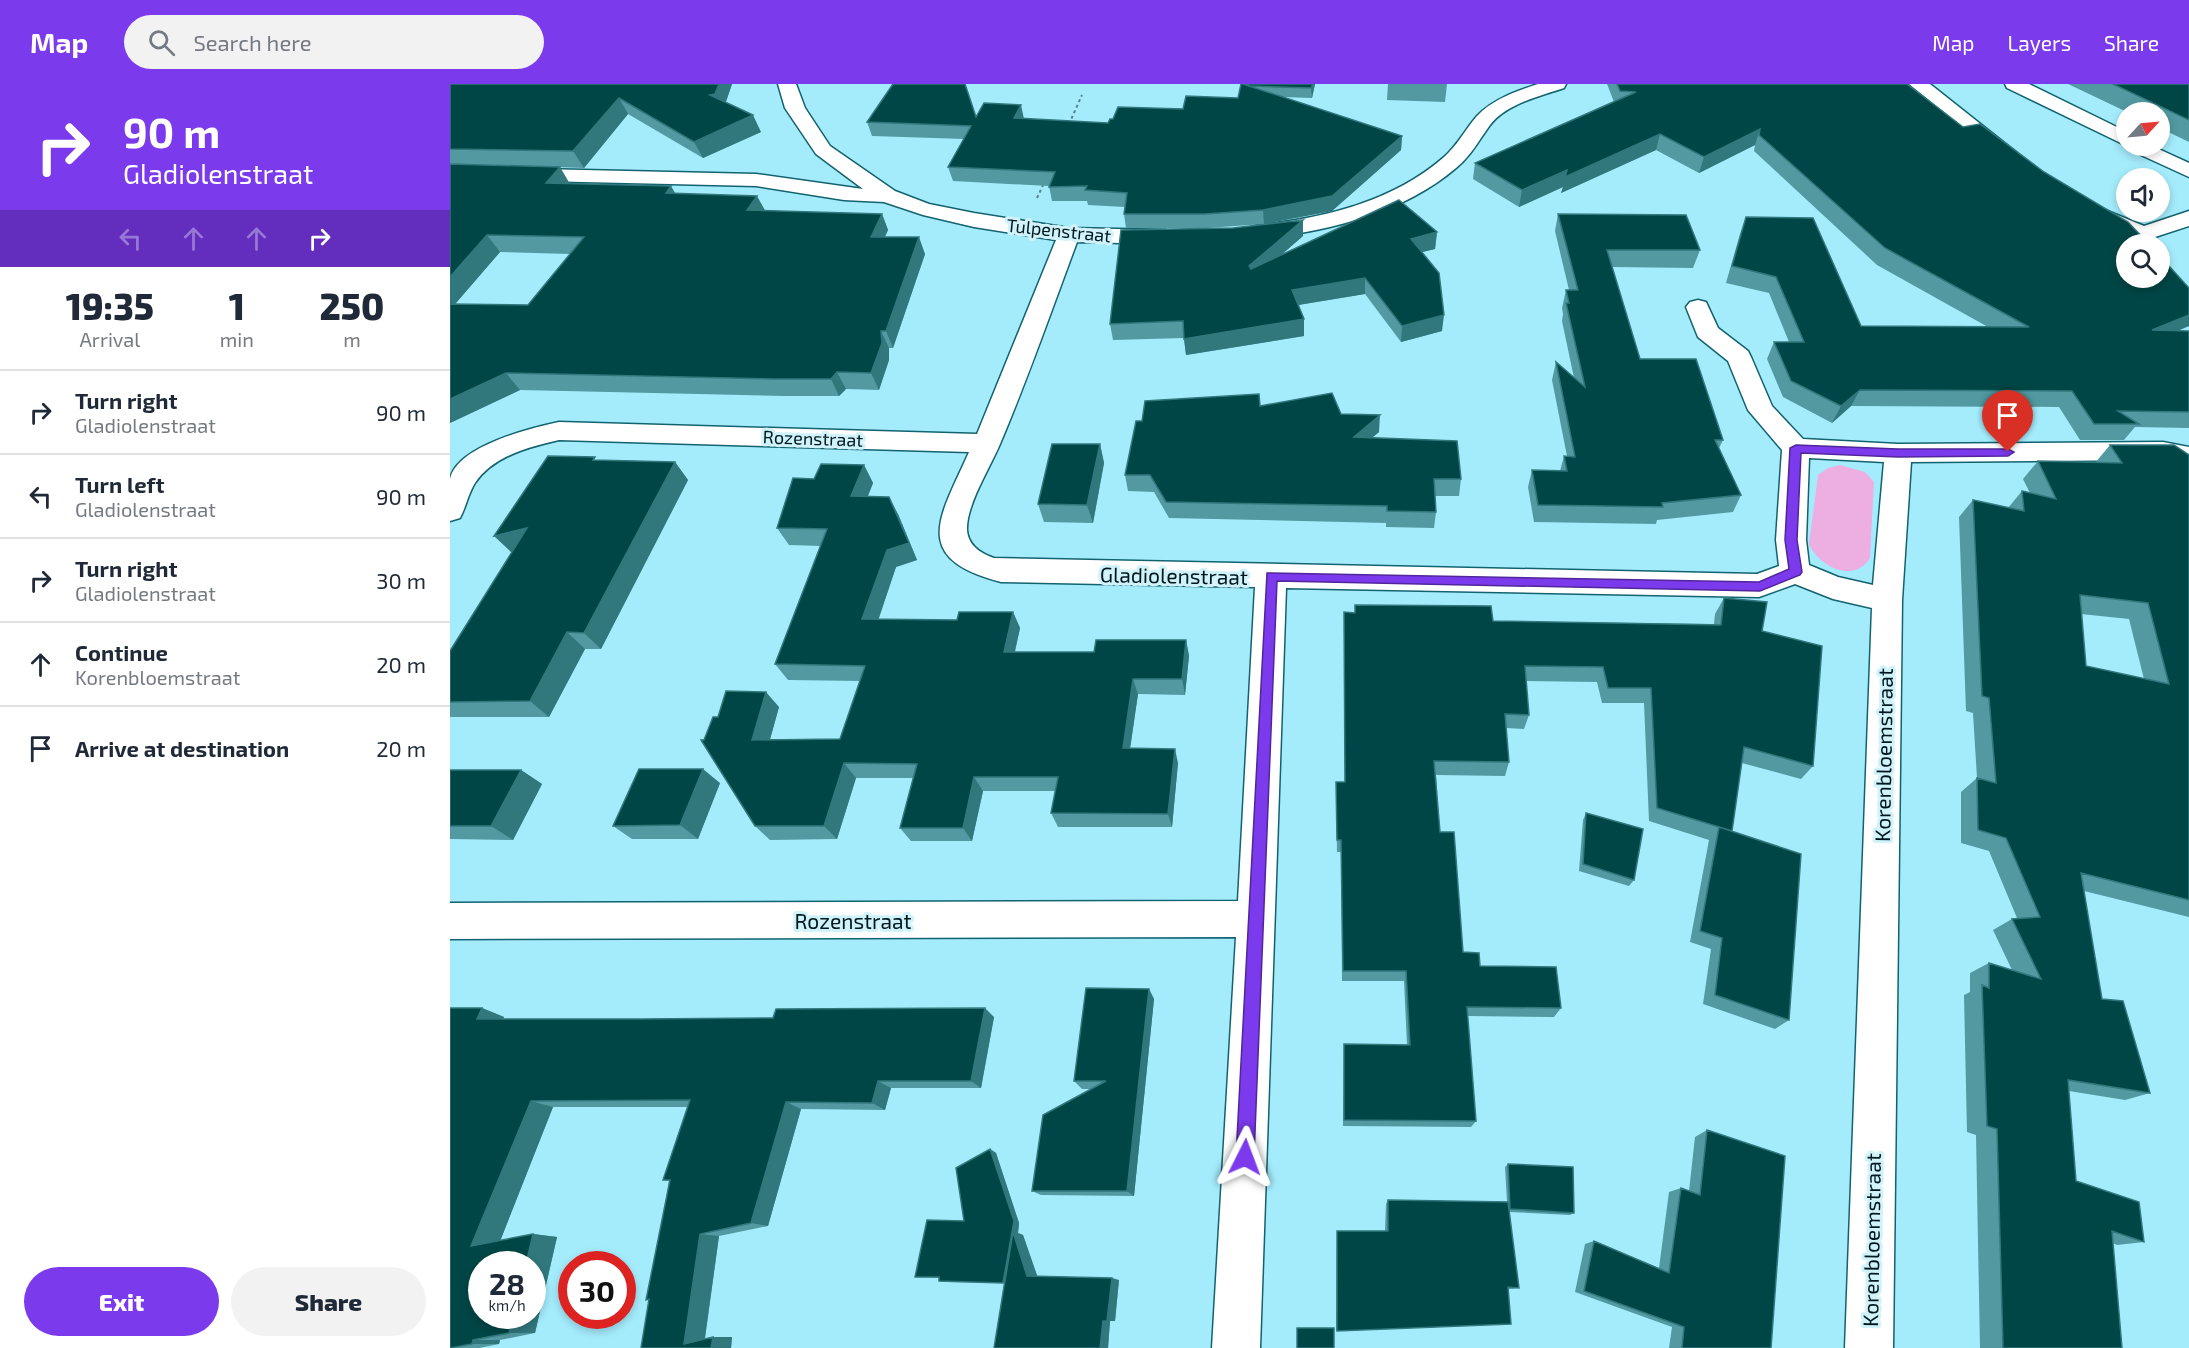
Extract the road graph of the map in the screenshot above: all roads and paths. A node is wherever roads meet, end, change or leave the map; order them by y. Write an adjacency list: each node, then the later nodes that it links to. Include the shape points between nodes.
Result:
1 (788, 84): 11 (street, Tulpenstraat, via 795,108 809,132)
2 (1557, 84): 7 (street, via 1509,103)
3 (1918, 84): 12 (street)
4 (2014, 84): 9 (street)
5 (1489, 91): 7 (street)
6 (1082, 94): 8 (path)
7 (1486, 118): 24 (street, via 1448,165 1418,186 1376,206 1335,219)
8 (1069, 125)
9 (2116, 135)
10 (2158, 156): 13 (street)
11 (806, 159): 16 (street); 17 (street, Tulpenstraat)
12 (2020, 163)
13 (2189, 171)
14 (450, 173): 16 (street, Tulpenstraat)
15 (1047, 177): 20 (path)
16 (756, 180): 17 (street, Tulpenstraat, via 844,194)
17 (886, 196): 20 (street, Tulpenstraat, via 923,209)
18 (2085, 205): 21 (street)
19 (2189, 218): 22 (street)
20 (1025, 228): 23 (street, Tulpenstraat)
21 (2135, 234)
22 (2152, 234)
23 (1069, 235): 25 (street, Tulpenstraat); 27 (street)
24 (1234, 235)
25 (1190, 236)
26 (1698, 308): 28 (street, via 1707,332 1739,357 1761,410)
27 (987, 443): 31 (street, Rozenstraat, via 559,431 507,446 483,460 463,479); 33 (street, Gladiolenstraat, via 954,519 953,538 963,555 979,566 1001,572)
28 (1796, 448): 29 (street); 32 (street, via 1791,540)
29 (1898, 453): 30 (street, via 2163,452); 34 (street, Korenbloemstraat)
30 (2189, 456)
31 (450, 511)
32 (1795, 572): 33 (street, Gladiolenstraat, via 1760,586); 34 (street, via 1833,587)
33 (1271, 576): 35 (street)
34 (1887, 600): 38 (street, Korenbloemstraat)
35 (1256, 919): 36 (street, Rozenstraat); 37 (street)
36 (450, 921)
37 (1236, 1348)
38 (1869, 1348)

